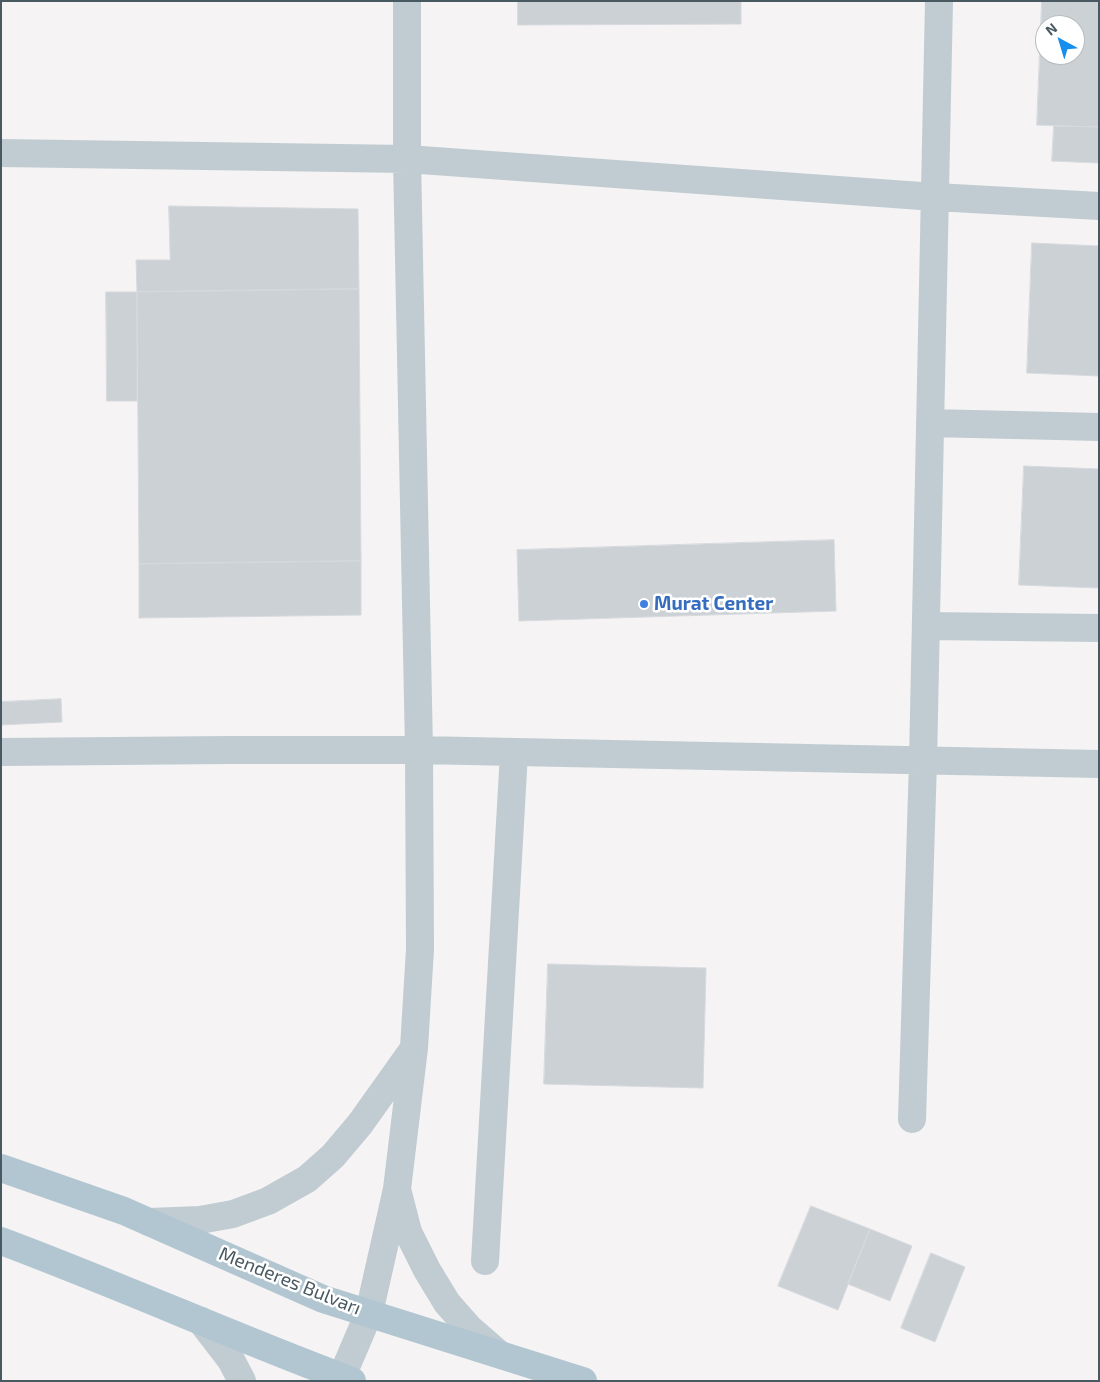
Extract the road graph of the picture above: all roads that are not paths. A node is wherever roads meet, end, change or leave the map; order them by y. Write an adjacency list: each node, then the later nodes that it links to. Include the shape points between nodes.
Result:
1 (407, 1): 4 (street)
2 (939, 1): 5 (street)
3 (1, 153): 4 (street)
4 (407, 159): 5 (street); 11 (street)
5 (935, 197): 6 (street); 7 (street)
6 (1099, 206)
7 (930, 423): 8 (street); 9 (street)
8 (1099, 427)
9 (926, 626): 10 (street); 14 (street)
10 (1099, 628)
11 (419, 750): 12 (street); 13 (street); 16 (street, via 420,949)
12 (1, 752)
13 (514, 753): 14 (street); 22 (street)
14 (923, 761): 15 (street); 17 (street)
15 (1099, 764)
16 (414, 1048): 19 (street); 20 (street, via 360,1124 333,1156 307,1179 268,1201 233,1214 200,1220)
17 (912, 1119)
18 (1, 1168): 20 (main road, Menderes Bulvarı)
19 (397, 1189): 23 (street); 25 (street, via 408,1232 447,1303)
20 (150, 1222): 23 (main road, Menderes Bulvarı, via 322,1298)
21 (1, 1241): 24 (main road)
22 (484, 1261)
23 (370, 1313): 25 (main road, Menderes Bulvarı); 26 (street)
24 (202, 1321): 26 (main road); 27 (street)
25 (499, 1354): 28 (main road, Menderes Bulvarı)
26 (345, 1380)
27 (242, 1381)
28 (583, 1381)

